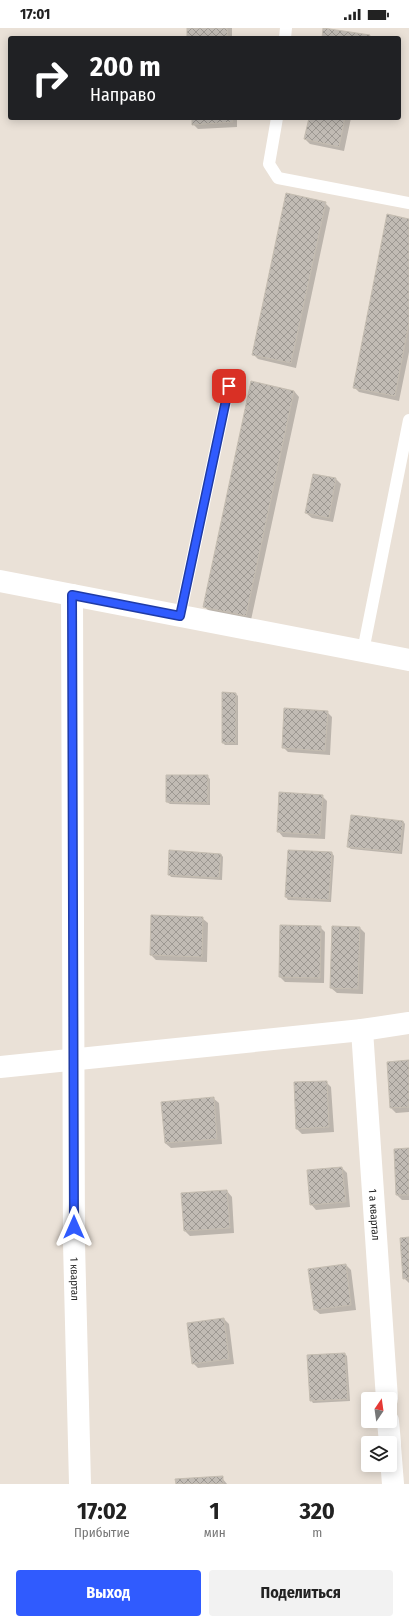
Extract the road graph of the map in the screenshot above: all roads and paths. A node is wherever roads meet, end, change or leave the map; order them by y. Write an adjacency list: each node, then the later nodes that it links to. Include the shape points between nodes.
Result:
1 (276, 120): 2 (lane, via 269,164 278,178)
2 (409, 203)
3 (229, 386): 7 (lane)
4 (409, 420): 8 (lane)
5 (0, 581): 6 (street)
6 (72, 595): 7 (street); 12 (street, 1 квартал)
7 (180, 616): 8 (street)
8 (363, 651): 9 (street)
9 (409, 660)
10 (409, 1023): 11 (street)
11 (362, 1030): 12 (street); 14 (street, 1 а квартал)
12 (74, 1059): 13 (street); 16 (street, 1 квартал, via 74,1250)
13 (0, 1068)
14 (387, 1392)
15 (392, 1472): 17 (street)
16 (80, 1484)
17 (393, 1484)

